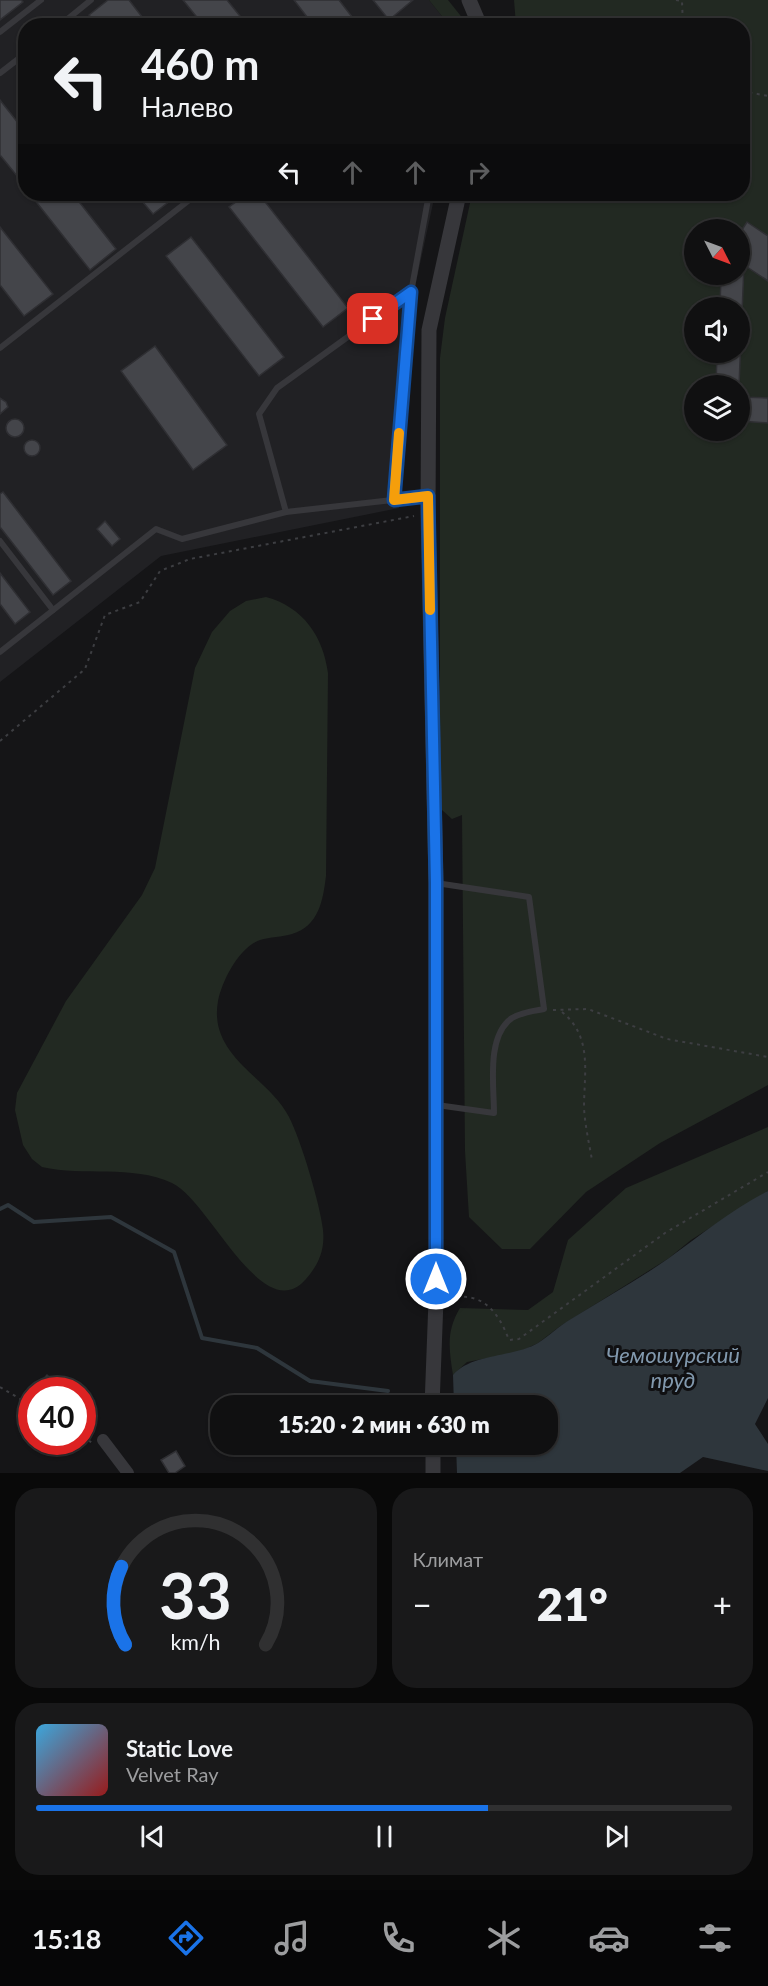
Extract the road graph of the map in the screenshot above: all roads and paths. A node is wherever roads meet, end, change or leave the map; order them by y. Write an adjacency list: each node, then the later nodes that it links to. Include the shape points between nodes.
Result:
1 (41, 0): 8 (lane)
2 (91, 0): 5 (lane)
3 (469, 0): 6 (street)
4 (676, 0): 7 (path, via 682,1)
5 (69, 18)
6 (477, 18)
7 (683, 18)
8 (0, 32)
9 (18, 58): 10 (lane)
10 (0, 73)
11 (750, 93): 12 (path)
12 (768, 96)
13 (188, 201): 17 (lane)
14 (428, 201): 16 (lane)
15 (457, 201): 18 (street, via 429,330)
16 (411, 292): 19 (lane); 20 (lane, via 277,388 259,414)
17 (0, 348)
18 (428, 496): 19 (lane); 21 (street)
19 (394, 500): 20 (lane)
20 (286, 512): 23 (lane, via 182,539 156,529)
21 (429, 513): 25 (path, via 190,560 160,571 140,602 105,615 85,669); 26 (street)
22 (0, 541): 23 (lane)
23 (53, 610): 24 (lane)
24 (0, 652)
25 (0, 741)
26 (436, 883): 27 (lane, via 529,897); 30 (street)
27 (544, 1009): 28 (path); 30 (lane, via 510,1019 496,1042 494,1113)
28 (560, 1011): 29 (path, via 588,1009 667,1039); 31 (path, via 574,1022 582,1038 586,1071 584,1110)
29 (768, 1057)
30 (436, 1105): 33 (street)
31 (592, 1160)
32 (768, 1172): 33 (path, via 665,1233 519,1339 509,1340 502,1321 488,1303 458,1296)
33 (436, 1300): 35 (street)
34 (0, 1387): 36 (path)
35 (432, 1395)
36 (18, 1398)
37 (103, 1440): 39 (street)
38 (433, 1455): 40 (street)
39 (128, 1473)
40 (433, 1473)

